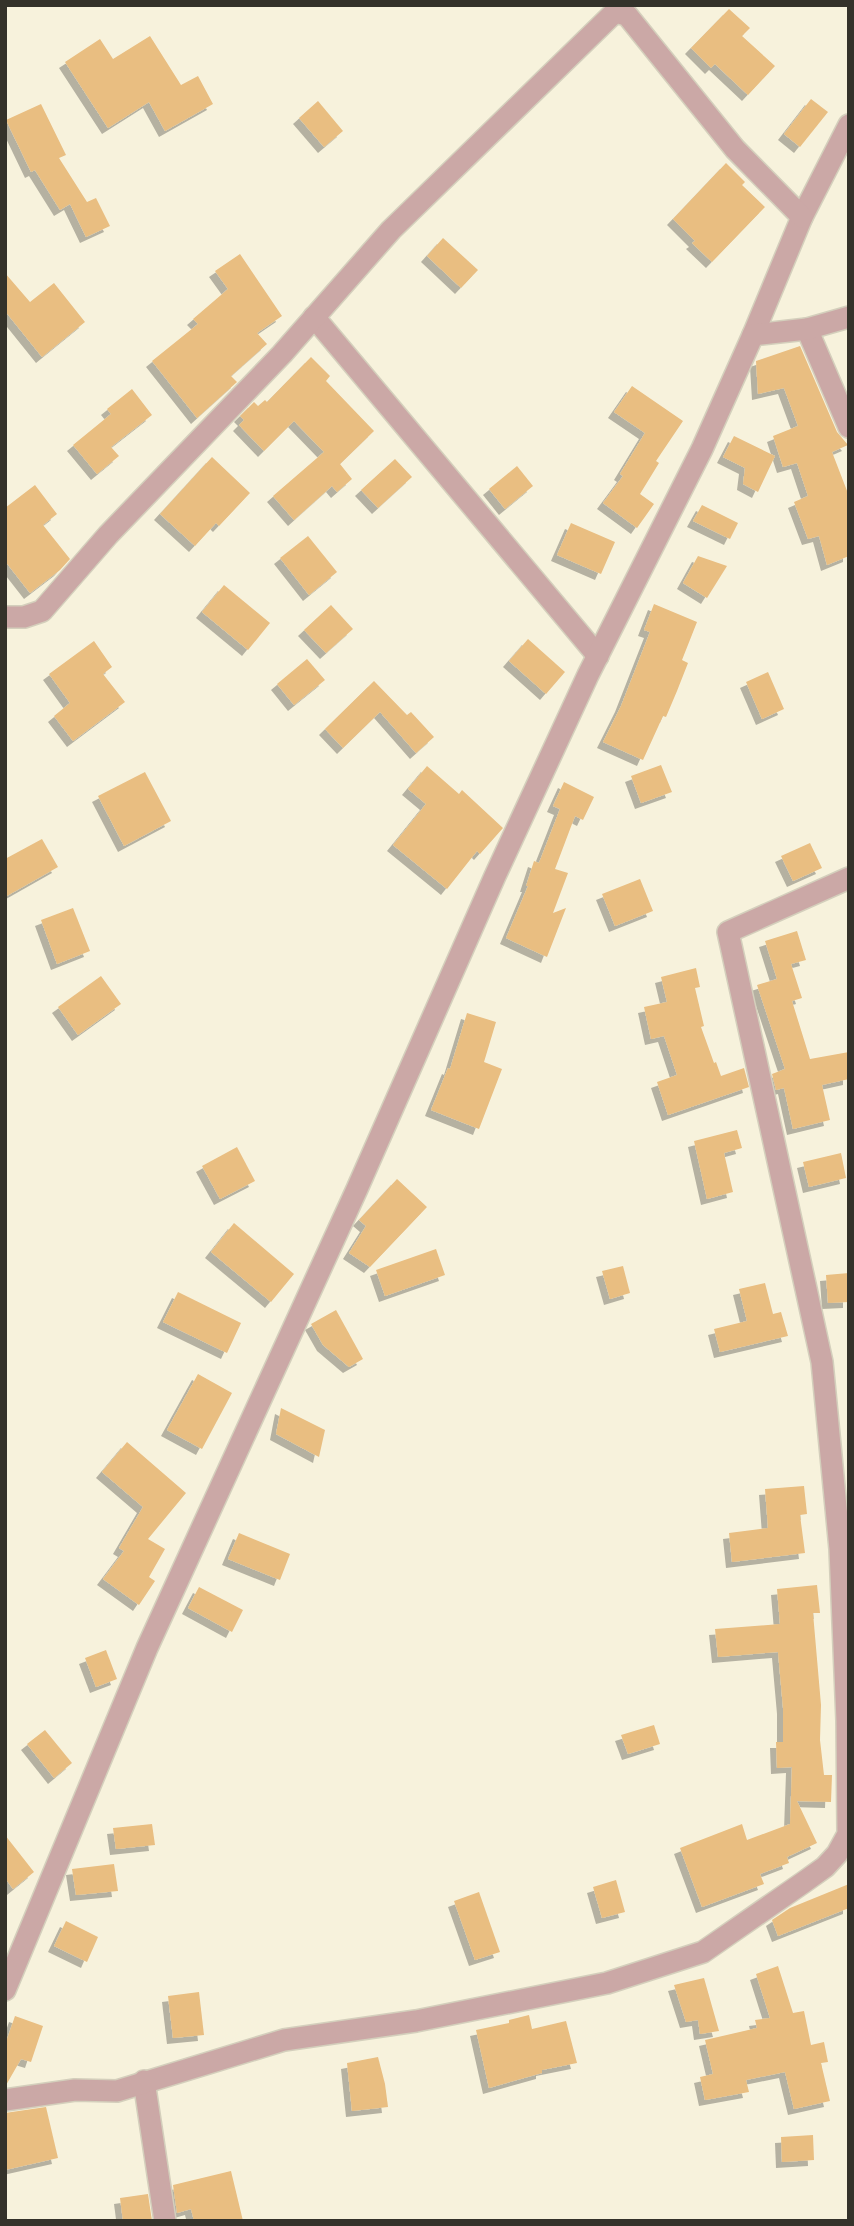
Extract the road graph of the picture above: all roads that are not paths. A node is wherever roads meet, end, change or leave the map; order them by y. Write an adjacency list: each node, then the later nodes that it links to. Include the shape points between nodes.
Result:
1 (849, 125): 2 (street)
2 (802, 217): 3 (street, via 735,149 626,15 615,12 391,230); 6 (street)
3 (314, 317): 8 (street, via 42,611 24,618); 9 (street)
4 (849, 317): 5 (street)
5 (807, 329): 6 (street); 7 (street)
6 (753, 335): 9 (street, via 702,449)
7 (849, 427)
8 (5, 617)
9 (598, 656): 11 (street, via 147,1648)
10 (849, 878): 12 (street, via 728,932 822,1362 840,1549 847,1721 848,1834 837,1854 703,1952 607,1983 416,2021 284,2040)
11 (5, 1990)
12 (144, 2081): 13 (street, via 117,2091 75,2090); 14 (street)
13 (5, 2100)
14 (165, 2221)

